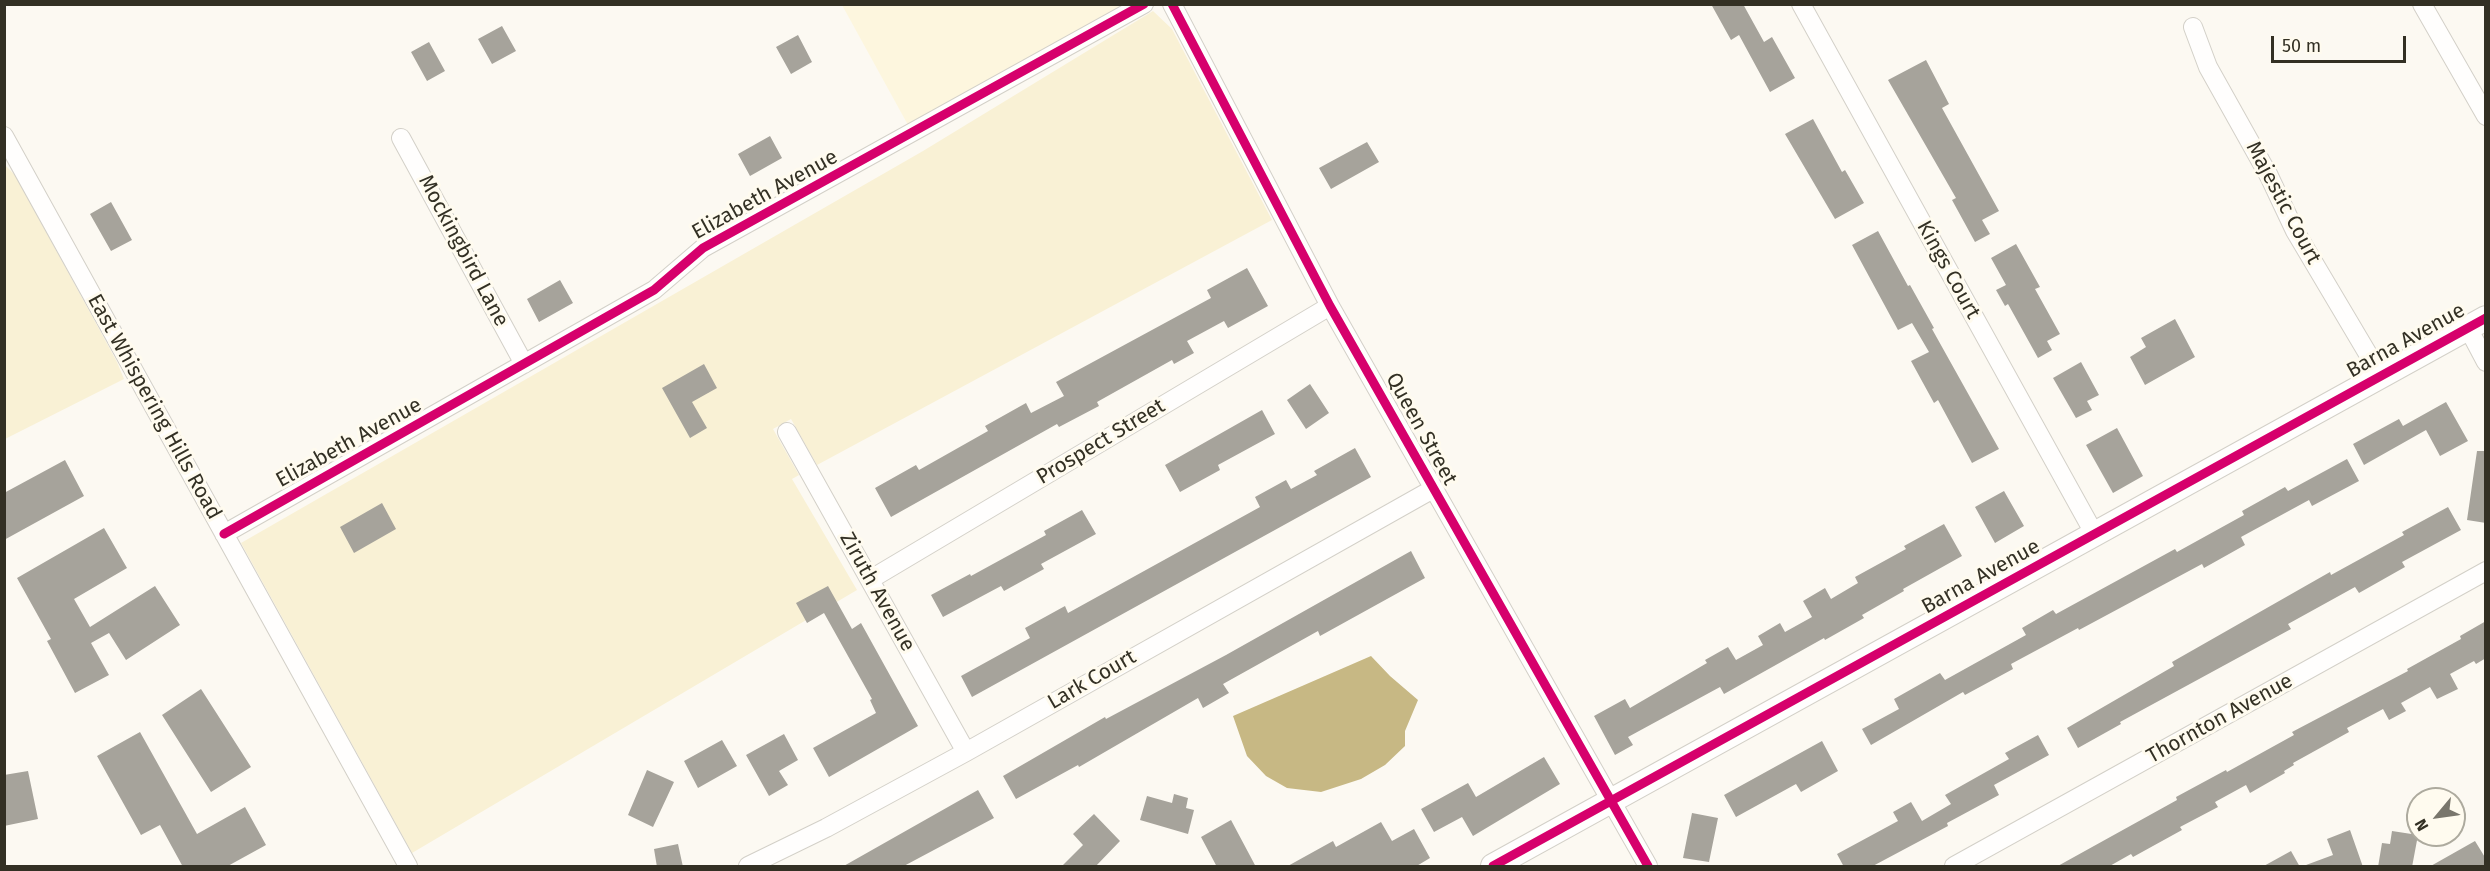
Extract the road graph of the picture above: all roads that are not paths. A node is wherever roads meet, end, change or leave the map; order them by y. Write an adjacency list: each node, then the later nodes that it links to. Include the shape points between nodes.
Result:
1 (1144, 4): 12 (street, Elizabeth Avenue, via 703,248 654,290)
2 (1172, 4): 9 (street, Queen Street)
3 (1801, 4): 17 (street, Kings Court)
4 (2422, 4): 6 (street)
5 (2193, 27): 13 (street, Majestic Court, via 2208,67 2295,231)
6 (2486, 116)
7 (4, 136): 16 (street, East Whispering Hills Road)
8 (401, 138): 12 (street, Mockingbird Lane)
9 (1330, 306): 15 (street, Queen Street); 19 (street, Prospect Street)
10 (2476, 323): 11 (street); 13 (street, Barna Avenue)
11 (2486, 362)
12 (524, 364): 16 (street, Elizabeth Avenue)
13 (2381, 376): 17 (street, Barna Avenue)
14 (787, 432): 19 (street, Ziruth Avenue)
15 (1433, 489): 20 (street, Lark Court); 21 (street, Queen Street)
16 (224, 534): 22 (street, East Whispering Hills Road)
17 (2095, 535): 21 (street, Barna Avenue)
18 (2486, 571): 26 (street, Thornton Avenue)
19 (871, 579): 20 (street, Ziruth Avenue)
20 (966, 752): 23 (street, Lark Court)
21 (1611, 800): 24 (street, Barna Avenue); 25 (street, Queen Street)
22 (408, 867)
23 (748, 867)
24 (1493, 867)
25 (1648, 867)
26 (1954, 867)

